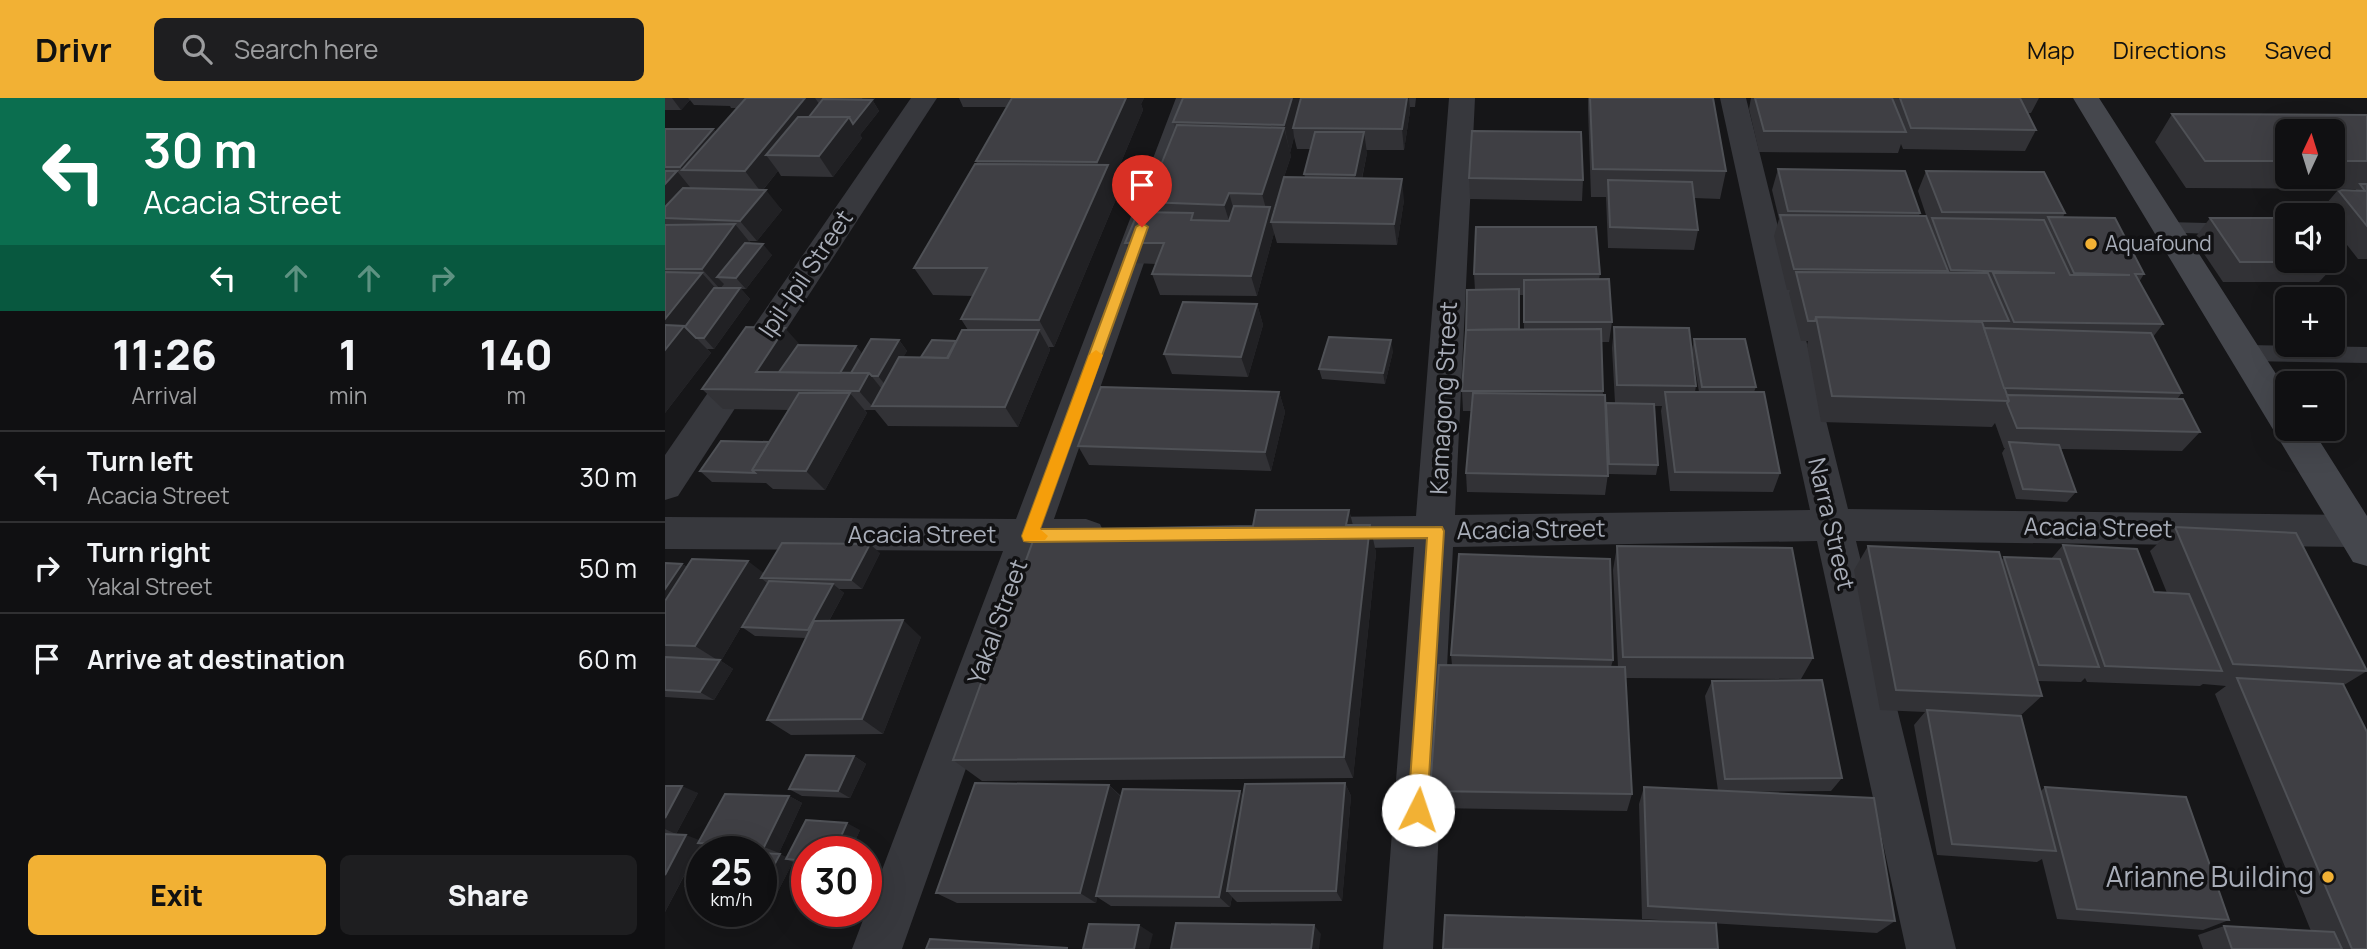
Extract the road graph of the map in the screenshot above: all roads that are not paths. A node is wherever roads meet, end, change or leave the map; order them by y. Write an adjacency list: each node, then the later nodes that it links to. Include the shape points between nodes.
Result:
1 (924, 98): 12 (street, Ipil-Ipil Street)
2 (1189, 98): 18 (street, Yakal Street)
3 (1462, 98): 14 (street, Kamagong Street)
4 (1733, 98): 13 (street, Narra Street)
5 (2086, 98): 6 (main road)
6 (2167, 228): 7 (lane); 8 (main road)
7 (2275, 231)
8 (2247, 353): 9 (lane); 10 (main road)
9 (2367, 355)
10 (2275, 400)
11 (2300, 441): 19 (main road)
12 (665, 485)
13 (1831, 525): 14 (street, Acacia Street); 19 (street, Acacia Street); 22 (street, Narra Street)
14 (1436, 531): 16 (street, Acacia Street); 21 (street, Kamagong Street)
15 (665, 533): 18 (street, Acacia Street)
16 (1287, 533)
17 (1125, 535): 18 (street, Acacia Street)
18 (1030, 536): 20 (street, Yakal Street)
19 (2361, 541)
20 (877, 949)
21 (1409, 949)
22 (1931, 949)

